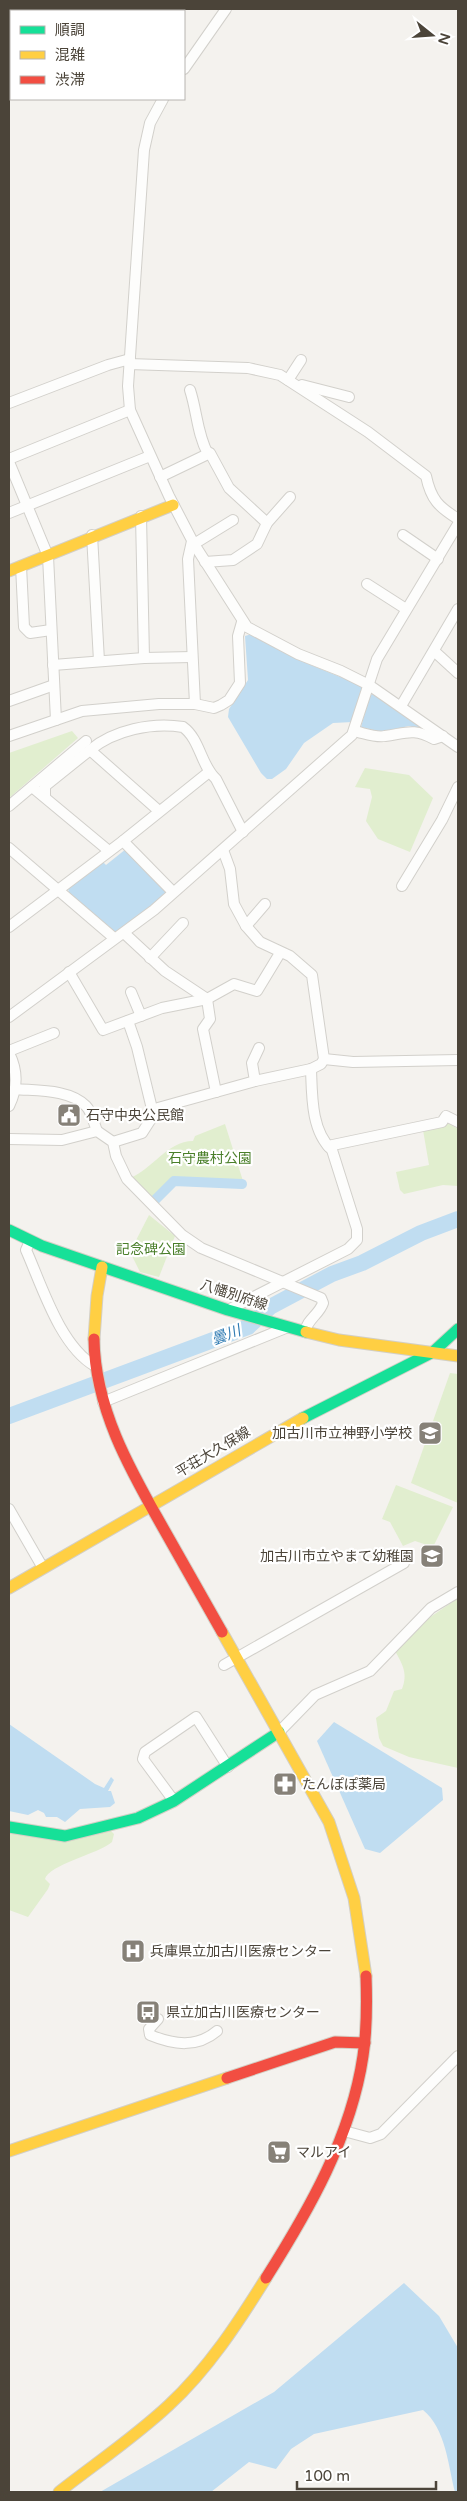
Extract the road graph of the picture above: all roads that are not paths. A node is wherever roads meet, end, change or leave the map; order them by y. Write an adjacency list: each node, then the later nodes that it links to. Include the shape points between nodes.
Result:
1 (226, 9): 2 (street)
2 (185, 68)
3 (162, 100): 5 (street, via 150,123 144,150)
4 (301, 360): 6 (street)
5 (130, 361): 6 (street, via 248,368 269,371); 9 (street, via 108,365); 10 (street, via 127,393)
6 (291, 382): 8 (street); 20 (street, via 368,432 426,476 429,490 440,508)
7 (190, 390): 11 (street, via 198,416 200,440)
8 (350, 397)
9 (9, 403)
10 (130, 410): 12 (street); 13 (street)
11 (208, 454): 14 (street); 22 (street, via 229,488)
12 (150, 456): 14 (street); 17 (street)
13 (9, 460): 17 (street)
14 (160, 477): 16 (street)
15 (290, 497): 22 (street)
16 (173, 505): 19 (street); 26 (street)
17 (26, 506): 18 (street); 27 (street)
18 (9, 513)
19 (141, 516): 24 (street); 39 (street)
20 (458, 519)
21 (233, 520): 26 (street)
22 (267, 523): 29 (street, via 257,544 232,560)
23 (458, 524): 28 (street)
24 (92, 535): 27 (street); 40 (street)
25 (403, 535): 28 (street)
26 (193, 542): 29 (street); 38 (street, via 188,558)
27 (48, 556): 30 (street); 36 (street)
28 (438, 559): 33 (street)
29 (206, 562): 35 (street)
30 (21, 566): 31 (street); 36 (street, via 24,627 30,633)
31 (9, 571)
32 (367, 584): 33 (street)
33 (406, 609): 44 (street, via 377,659)
34 (458, 609): 37 (street)
35 (242, 622): 44 (street, via 252,631 298,654); 46 (street, via 238,636 240,683 229,700 221,705 214,708)
36 (51, 630): 41 (street)
37 (434, 651): 42 (street); 47 (street)
38 (192, 657): 39 (street); 46 (street)
39 (144, 658): 40 (street)
40 (99, 661): 41 (street)
41 (53, 665): 43 (street)
42 (458, 673)
43 (54, 685): 45 (street); 48 (street)
44 (369, 685): 47 (street); 49 (street)
45 (9, 701)
46 (195, 704): 48 (street, via 107,708 82,711)
47 (400, 706): 51 (street)
48 (56, 720): 50 (street)
49 (354, 731): 51 (street, via 384,736 417,732 434,740); 60 (street)
50 (9, 736)
51 (443, 736): 53 (street)
52 (88, 745): 54 (street, via 136,728 183,727 194,741); 55 (street); 57 (street, via 45,786); 59 (street)
53 (458, 747)
54 (209, 772): 59 (street); 60 (street, via 216,779)
55 (32, 786): 57 (street); 58 (street)
56 (458, 788): 65 (street)
57 (45, 796): 64 (street)
58 (9, 806)
59 (159, 811): 61 (street)
60 (243, 832): 63 (street)
61 (123, 841): 64 (street); 67 (street)
62 (9, 848): 66 (street)
63 (223, 850): 67 (street); 70 (street, via 230,869 234,904)
64 (109, 851): 66 (street)
65 (402, 886)
66 (58, 890): 71 (street); 73 (street)
67 (174, 892): 72 (street)
68 (265, 904): 70 (street)
69 (183, 923): 75 (street)
70 (246, 926): 74 (street, via 260,942)
71 (9, 927)
72 (124, 933): 73 (street); 75 (street)
73 (114, 938): 76 (street)
74 (280, 953): 78 (street, via 257,991 234,984); 85 (street, via 294,959 312,975)
75 (150, 958): 78 (street)
76 (69, 972): 79 (street); 81 (street, via 103,1030)
77 (132, 992): 80 (street)
78 (207, 999): 80 (street, via 162,1008); 90 (street, via 210,1019 203,1029)
79 (9, 1016)
80 (141, 1016): 81 (street)
81 (128, 1020): 92 (street, via 140,1055)
82 (54, 1032): 84 (street)
83 (259, 1048): 88 (street, via 252,1063)
84 (9, 1052): 89 (street, via 15,1068)
85 (324, 1060): 86 (street); 87 (street)
86 (458, 1060)
87 (311, 1069): 88 (street); 97 (street, via 313,1106 323,1140)
88 (255, 1081): 90 (street)
89 (15, 1089): 91 (street); 94 (street, via 48,1091 78,1100 88,1108)
90 (216, 1092): 92 (street, via 158,1108)
91 (9, 1106)
92 (153, 1113): 96 (street, via 142,1133)
93 (458, 1122): 97 (street, via 446,1116 442,1122)
94 (97, 1131): 95 (street, via 62,1140); 96 (street)
95 (9, 1139)
96 (113, 1142): 101 (street, via 127,1179 182,1235 201,1248)
97 (328, 1146): 101 (street, via 357,1229 357,1240 348,1249)
98 (9, 1230): 99 (street, 八幡別府線)
99 (30, 1241): 100 (street, 八幡別府線); 108 (street, via 26,1250 56,1319 83,1359)
100 (102, 1266): 102 (street, 八幡別府線); 108 (street, via 95,1316)
101 (283, 1282): 102 (street); 105 (street, via 321,1298 321,1308 306,1324)
102 (228, 1310): 103 (street, 八幡別府線)
103 (288, 1327): 105 (street, 八幡別府線); 109 (street)
104 (458, 1328): 106 (street, 平荘大久保線)
105 (305, 1332): 106 (street, 八幡別府線, via 339,1340)
106 (432, 1352): 107 (street, 八幡別府線); 110 (street, 平荘大久保線, via 314,1412)
107 (458, 1356)
108 (95, 1366): 109 (street)
109 (103, 1402): 110 (street, via 118,1444)
110 (152, 1506): 113 (street, 平荘大久保線); 116 (street)
111 (9, 1509): 113 (street)
112 (404, 1563): 116 (street)
113 (43, 1568): 114 (street, 平荘大久保線)
114 (9, 1588)
115 (458, 1592): 118 (street, via 431,1608 370,1671 314,1696)
116 (237, 1658): 117 (street); 118 (street)
117 (224, 1664)
118 (279, 1732): 119 (street); 124 (street, via 329,1822 351,1883 366,1965)
119 (228, 1766): 120 (street); 120 (street, via 196,1717 145,1752 143,1759)
120 (174, 1801): 121 (street, via 121,1823 65,1836)
121 (9, 1827)
122 (158, 2019): 123 (street, via 149,2028 150,2034 180,2043 201,2041)
123 (217, 2031)
124 (365, 2043): 126 (street); 127 (street, via 335,2042)
125 (458, 2056): 126 (street, via 381,2134 370,2138)
126 (344, 2131): 128 (street, via 326,2175 304,2215 234,2328 199,2373 170,2404)
127 (9, 2151)
128 (58, 2492)

